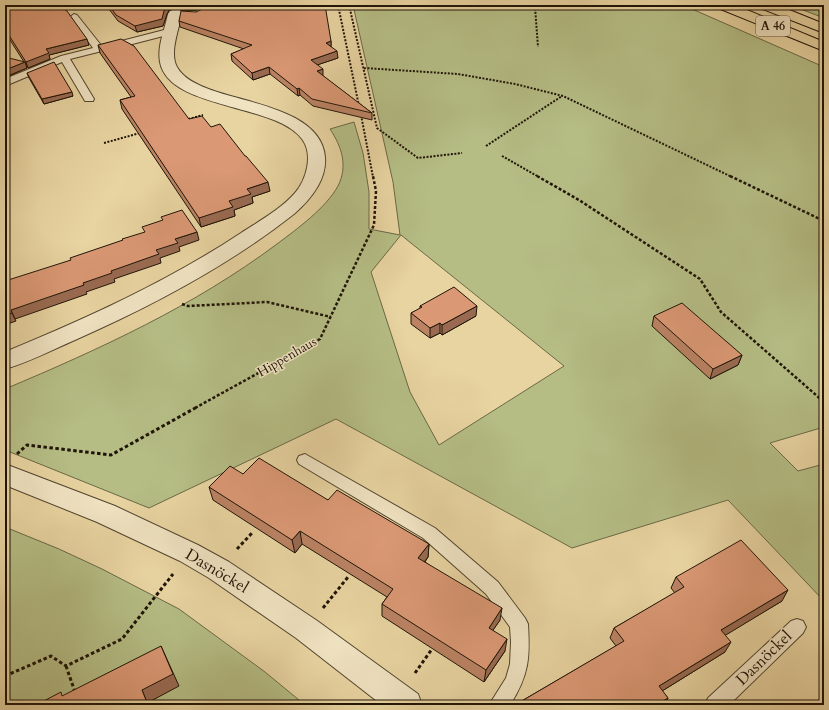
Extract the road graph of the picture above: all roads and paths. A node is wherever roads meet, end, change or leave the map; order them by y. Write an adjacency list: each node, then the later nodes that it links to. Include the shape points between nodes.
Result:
1 (218, 5): 8 (lane, via 197,14)
2 (338, 5): 27 (path, Hippenhaus, via 376,191 374,225)
3 (349, 5): 14 (path)
4 (519, 5): 10 (path, via 535,8)
5 (723, 5): 11 (highway, A 46)
6 (765, 5): 9 (highway, A 46)
7 (74, 17): 12 (lane)
8 (174, 17): 12 (lane); 18 (street, via 167,53 170,69 189,86)
9 (824, 29)
10 (538, 47)
11 (824, 47)
12 (99, 49): 13 (lane)
13 (64, 58): 15 (lane); 17 (lane)
14 (364, 68): 16 (path, via 458,74); 23 (path, via 377,128 418,158)
15 (5, 83)
16 (563, 96): 22 (path); 25 (path)
17 (89, 99)
18 (227, 100): 19 (path, via 208,114); 26 (street, via 284,118 299,127 314,142 318,153 315,175 301,197 284,213 189,275)
19 (178, 122)
20 (141, 132): 21 (path)
21 (104, 143)
22 (486, 146)
23 (462, 153)
24 (502, 156): 29 (path, via 579,200 700,279 721,312)
25 (824, 221)
26 (151, 296): 27 (path, via 188,306 267,302); 28 (street)
27 (331, 317): 31 (path, Hippenhaus, via 320,339 111,455 27,445)
28 (5, 361)
29 (824, 402)
30 (304, 460): 40 (lane, via 428,533 492,588 519,624 519,664 514,682)
31 (10, 464): 32 (street, Dasnöckel, via 106,514)
32 (189, 553): 35 (street, Dasnöckel, via 219,570); 36 (path, via 122,639)
33 (348, 577): 35 (path)
34 (797, 627): 41 (lane, Dasnöckel)
35 (306, 629): 39 (street, Dasnöckel)
36 (66, 666): 37 (path, via 51,656); 38 (path)
37 (5, 676)
38 (77, 698)
39 (407, 705)
40 (499, 705)
41 (715, 705)

